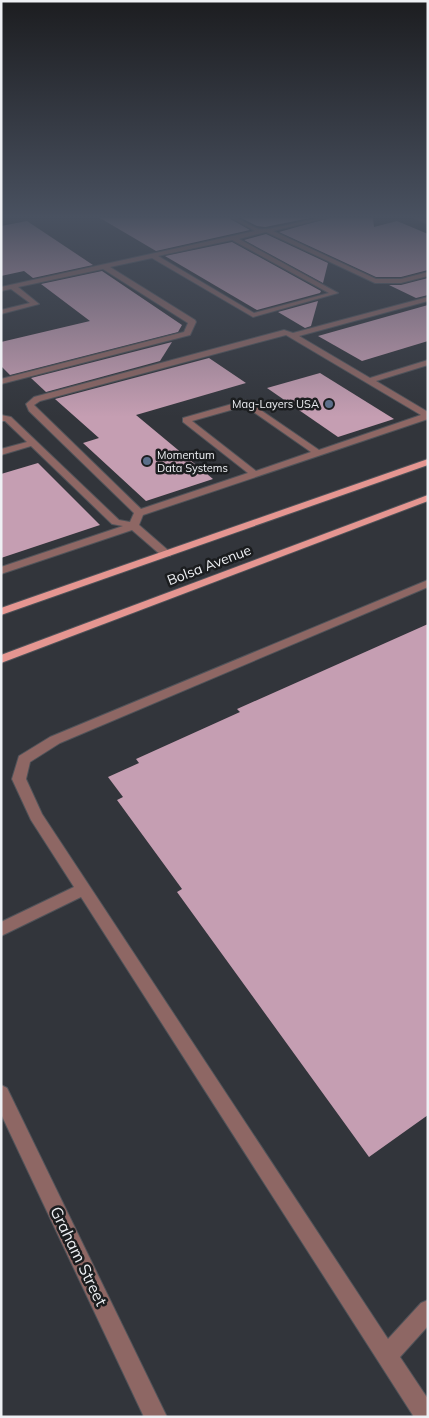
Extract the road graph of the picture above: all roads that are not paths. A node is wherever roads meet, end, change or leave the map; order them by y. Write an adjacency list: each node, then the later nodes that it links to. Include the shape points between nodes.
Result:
1 (26, 284): 5 (street)
2 (132, 284): 12 (street, via 192,322 187,333)
3 (200, 284): 4 (street, via 252,315 335,294)
4 (317, 284)
5 (13, 287): 6 (street); 8 (street, via 35,304)
6 (1, 289)
7 (428, 299): 9 (street)
8 (1, 312)
9 (293, 335): 11 (street); 20 (street, via 287,332 37,399 30,404)
10 (428, 362): 11 (street)
11 (368, 380): 16 (street, via 428,416)
12 (1, 382)
13 (1, 418): 14 (street, via 8,419)
14 (32, 443): 15 (street); 21 (street, via 116,522)
15 (1, 452)
16 (318, 453): 18 (street); 18 (street, via 246,403 186,420)
17 (428, 462): 22 (main road, Bolsa Avenue)
18 (256, 475): 20 (street)
19 (428, 498): 26 (main road, Bolsa Avenue)
20 (139, 513): 21 (street)
21 (134, 526): 22 (street); 23 (street)
22 (166, 554): 25 (main road, Bolsa Avenue)
23 (1, 571)
24 (428, 583): 27 (street, via 55,740 24,759 19,779 36,816)
25 (1, 612)
26 (1, 659)
27 (84, 889): 28 (street); 31 (street)
28 (1, 929)
29 (1, 1094): 32 (street, Graham Street)
30 (428, 1310): 31 (street)
31 (388, 1355): 33 (street)
32 (156, 1417)
33 (427, 1417)

